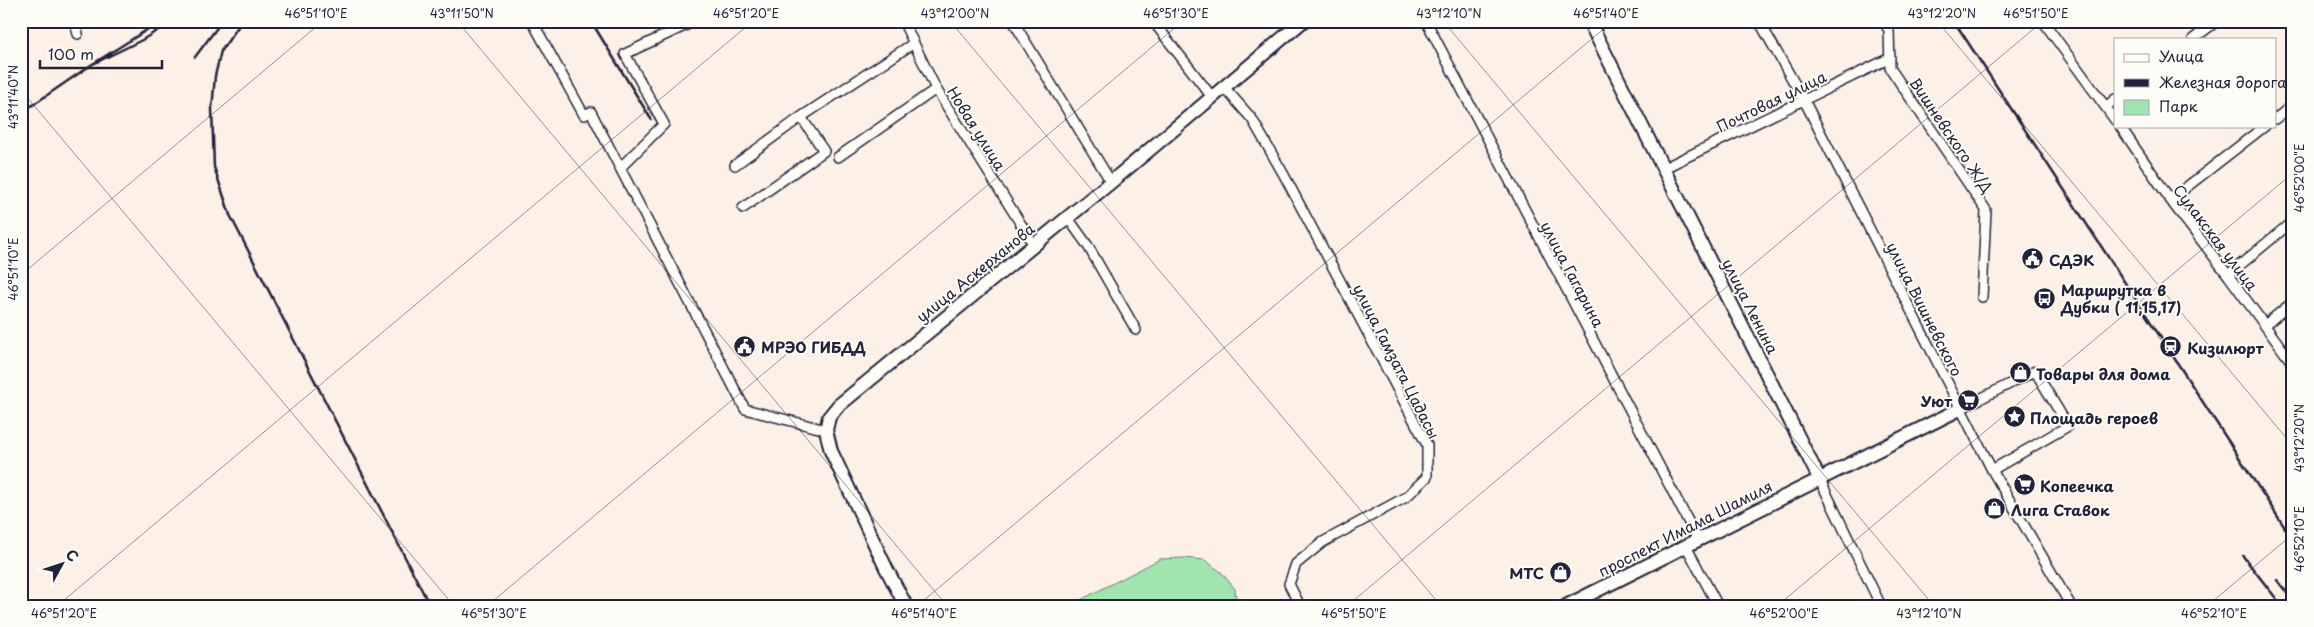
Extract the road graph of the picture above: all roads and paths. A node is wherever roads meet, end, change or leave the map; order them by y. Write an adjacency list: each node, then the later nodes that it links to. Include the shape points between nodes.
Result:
1 (74, 21): 17 (street)
2 (532, 21): 35 (street, via 584,115 591,112)
3 (695, 21): 16 (street)
4 (773, 21): 5 (street)
5 (782, 21)
6 (903, 21): 19 (street, Новая улица)
7 (1013, 21): 37 (street)
8 (1153, 21): 23 (street)
9 (1303, 21): 21 (street, улица Аскерханова)
10 (1426, 21): 53 (street, улица Гагарина)
11 (1589, 21): 36 (street, улица Ленина)
12 (1759, 21): 24 (street, улица Вишневского)
13 (1884, 21): 20 (street, Вишневского Ж/Д, via 1889,30)
14 (2043, 21): 27 (street)
15 (2217, 21): 18 (street)
16 (680, 24): 35 (street, via 625,54 664,124)
17 (78, 34)
18 (2194, 38)
19 (914, 43): 22 (street, Новая улица); 28 (street)
20 (1890, 58): 24 (street, Почтовая улица); 44 (street, Вишневского Ж/Д, via 1890,68 1986,210)
21 (1224, 87): 23 (street, улица Аскерханова); 56 (street, улица Гамзата Цадасы, via 1252,120 1284,175 1427,445 1427,477 1406,497 1323,542 1296,564 1289,584)
22 (936, 89): 33 (street); 42 (street, Новая улица)
23 (1212, 97): 37 (street, улица Аскерханова)
24 (1804, 100): 36 (street, Почтовая улица); 49 (street, улица Вишневского)
25 (2114, 100): 27 (street)
26 (2293, 105): 29 (street)
27 (2106, 107): 30 (street)
28 (801, 117): 34 (street); 39 (street, via 824,151)
29 (2276, 118)
30 (2114, 119)
31 (2121, 128): 38 (street, Сулакская улица)
32 (2262, 128): 38 (street)
33 (838, 157)
34 (735, 165)
35 (620, 168): 50 (street, via 745,409)
36 (1664, 168): 52 (street, улица Ленина)
37 (1111, 182): 40 (street, улица Аскерханова)
38 (2170, 200): 43 (street, Сулакская улица)
39 (743, 208)
40 (1068, 218): 42 (street, улица Аскерханова); 47 (street, via 1088,246)
41 (2293, 221): 43 (street)
42 (1034, 245): 50 (street, улица Аскерханова, via 838,406 829,417)
43 (2228, 275): 46 (street, Сулакская улица)
44 (1982, 296)
45 (2293, 302): 46 (street)
46 (2265, 325): 48 (street, Сулакская улица)
47 (1136, 330)
48 (2293, 364)
49 (1960, 409): 51 (street, улица Вишневского); 51 (street, via 2035,371 2068,426); 52 (street, проспект Имама Шамиля)
50 (826, 430): 55 (street, via 831,451)
51 (1992, 470): 60 (street, улица Вишневского)
52 (1819, 478): 53 (street, проспект Имама Шамиля); 59 (street, улица Ленина)
53 (1698, 540): 54 (street, проспект Имама Шамиля)
54 (1686, 546): 57 (street, проспект Имама Шамиля); 58 (street)
55 (906, 606)
56 (1300, 606)
57 (1566, 606)
58 (1718, 606)
59 (1881, 606)
60 (2071, 606)

